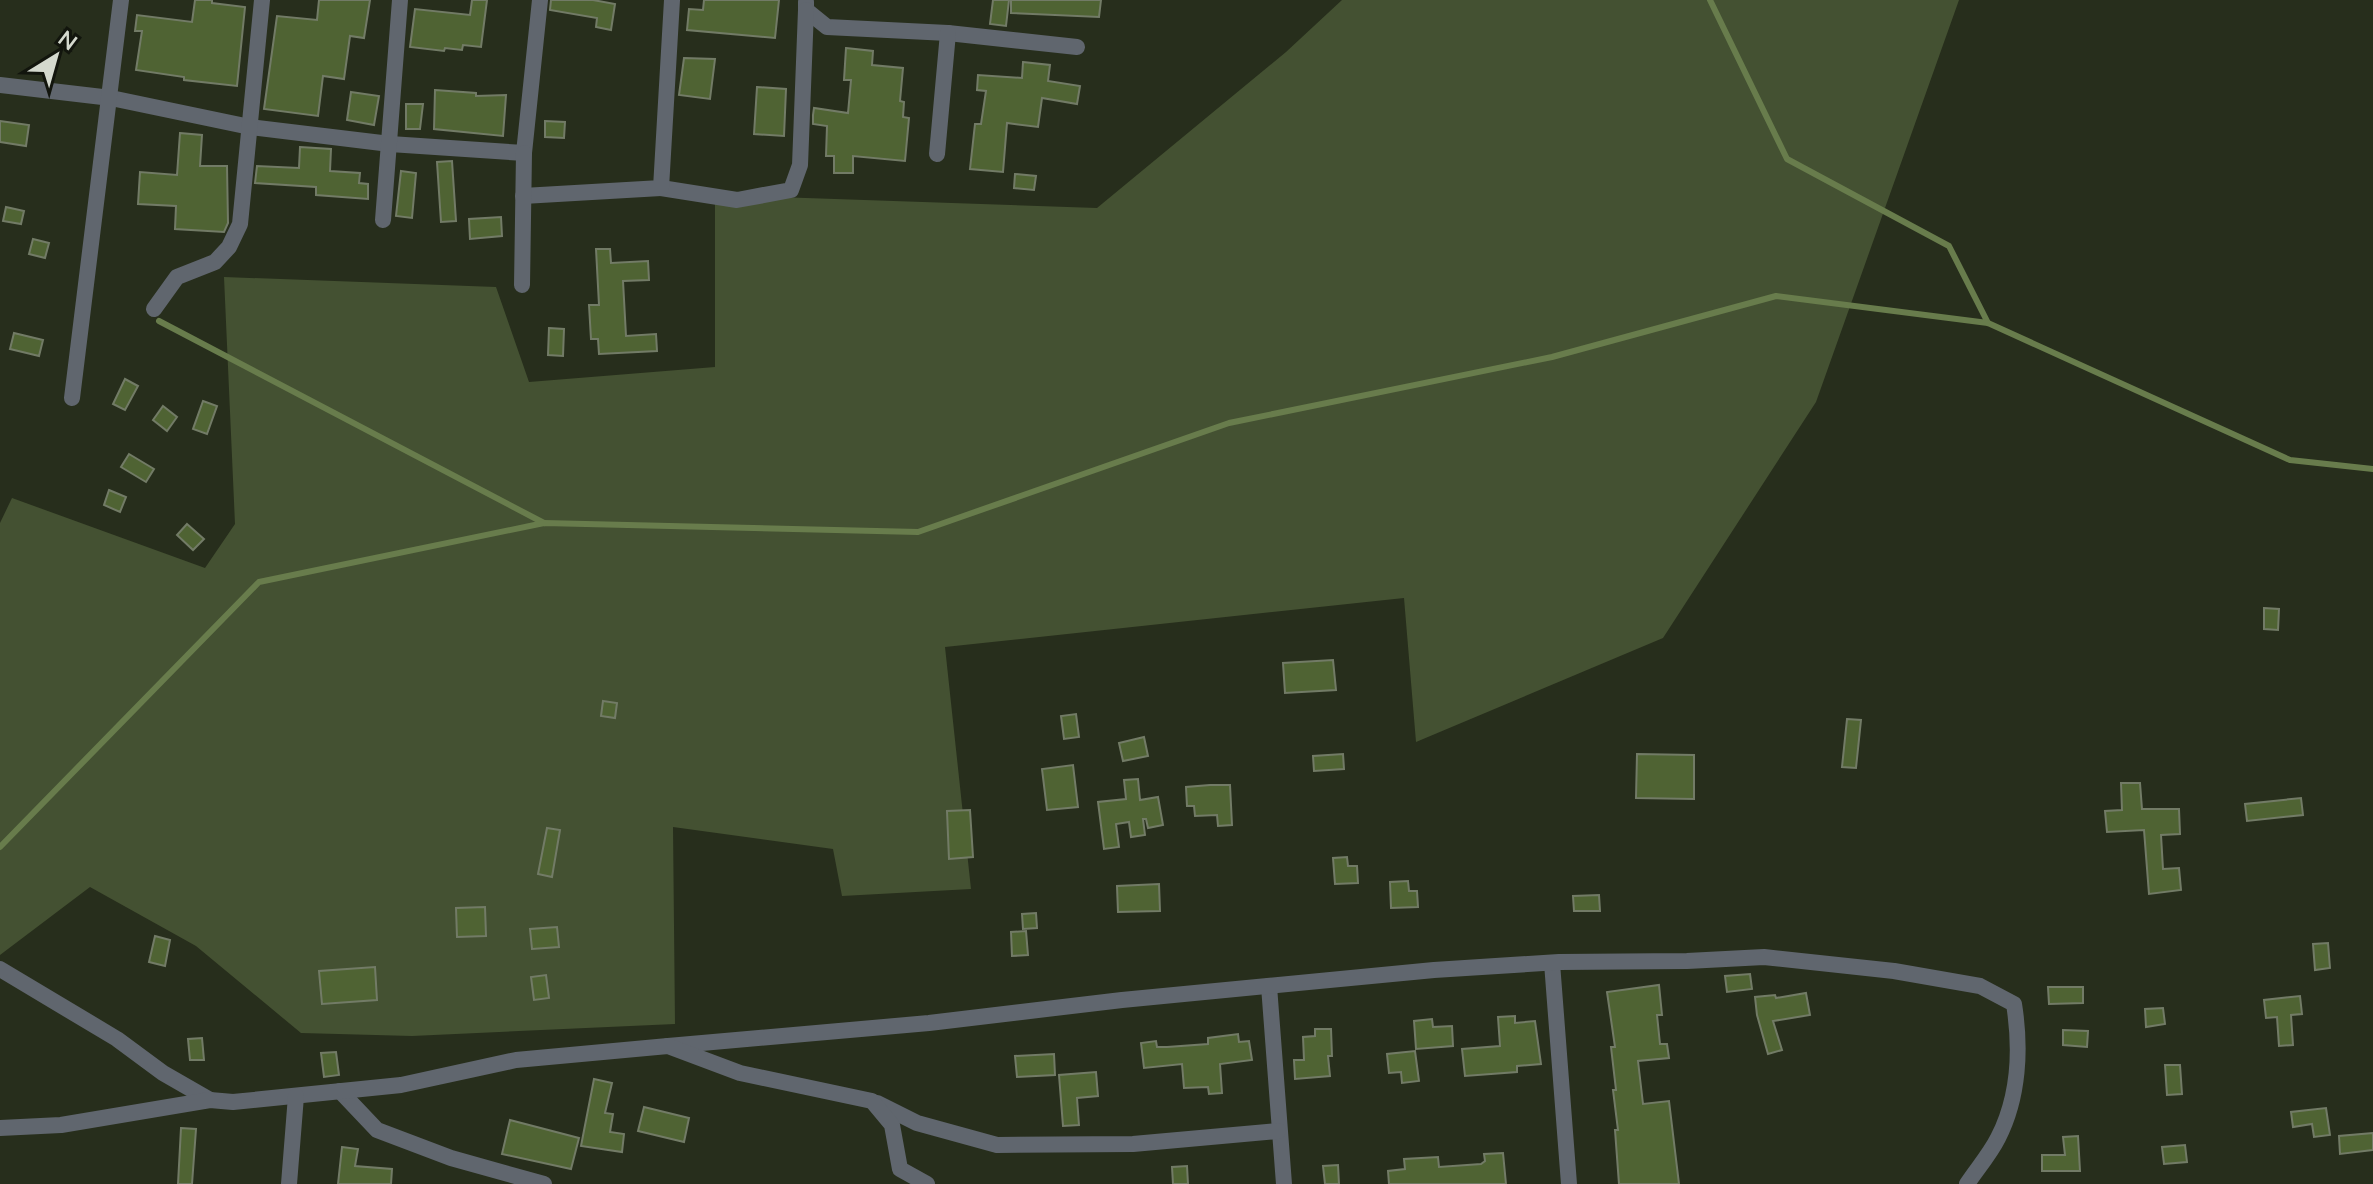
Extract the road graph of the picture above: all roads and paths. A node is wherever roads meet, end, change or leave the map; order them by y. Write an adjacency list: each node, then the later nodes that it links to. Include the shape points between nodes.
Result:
1 (121, 0): 10 (street)
2 (262, 0): 11 (street)
3 (400, 0): 12 (street)
4 (540, 0): 13 (street)
5 (672, 0): 15 (street)
6 (806, 5): 7 (street, via 827,27); 15 (street, via 800,165 791,190 737,200)
7 (948, 33): 8 (street); 14 (street)
8 (1077, 47)
9 (0, 85): 10 (street)
10 (111, 98): 11 (street); 20 (street)
11 (250, 127): 12 (street); 19 (street, via 240,224 229,247 215,262 177,277)
12 (390, 144): 13 (street); 17 (street)
13 (524, 153): 16 (street)
14 (937, 154)
15 (661, 188): 16 (street)
16 (523, 196): 18 (street)
17 (383, 220)
18 (522, 285)
19 (154, 309)
20 (72, 398)
21 (1552, 963): 23 (street); 35 (street); 36 (street, via 1764,957 1980,986 2014,1004 2019,1037 2014,1093 1998,1138)
22 (0, 969): 27 (street)
23 (1269, 986): 24 (street); 30 (street)
24 (668, 1046): 25 (street, via 516,1060 401,1085); 28 (street, via 740,1073)
25 (340, 1091): 26 (street); 32 (street, via 377,1130)
26 (296, 1096): 27 (street); 31 (street)
27 (210, 1100): 29 (street, via 61,1125)
28 (872, 1101): 30 (street, via 917,1123 997,1145 1133,1144); 33 (street, via 892,1125 900,1169)
29 (0, 1128)
30 (1278, 1131): 34 (street)
31 (289, 1184)
32 (544, 1184)
33 (927, 1184)
34 (1284, 1184)
35 (1569, 1184)
36 (1967, 1184)

